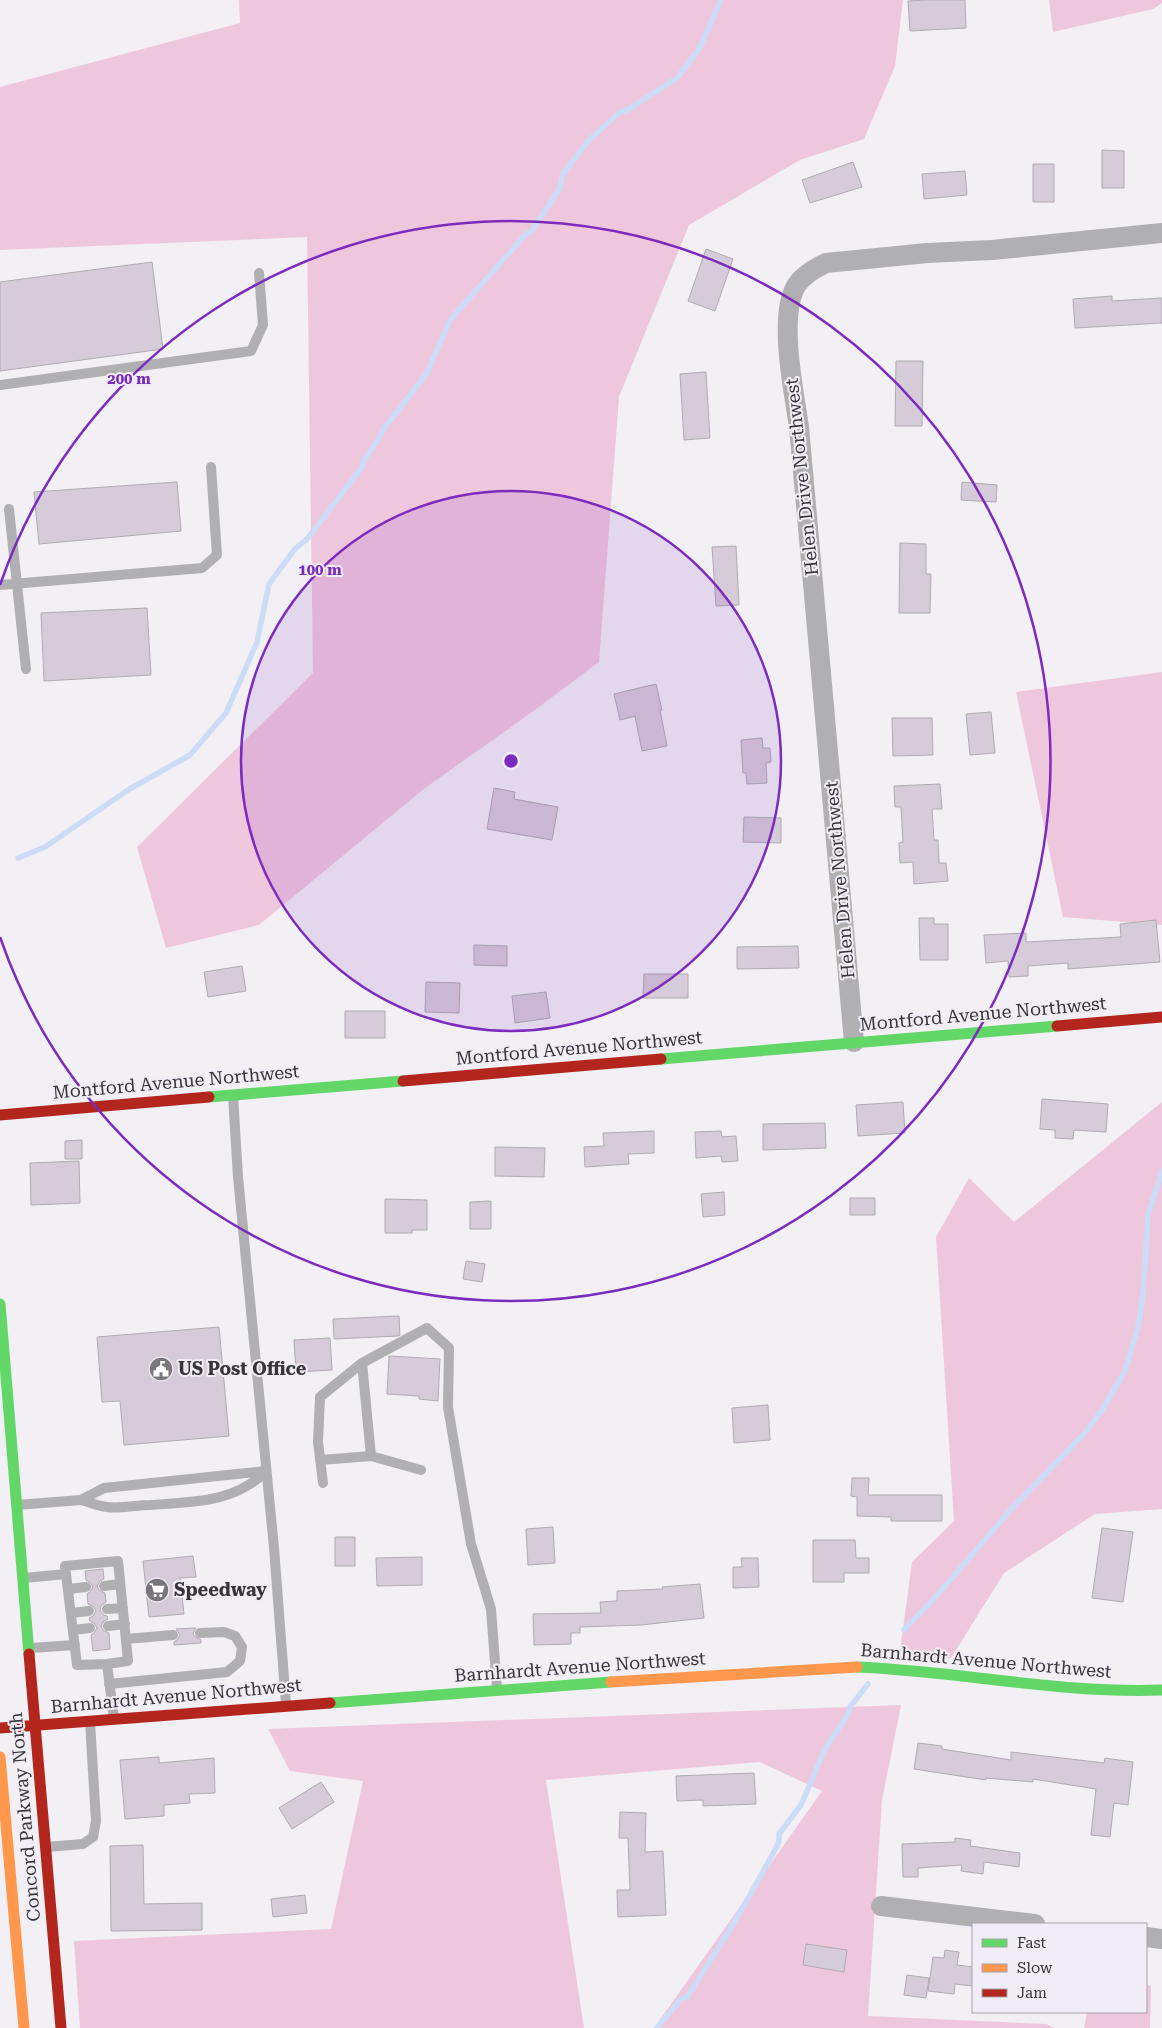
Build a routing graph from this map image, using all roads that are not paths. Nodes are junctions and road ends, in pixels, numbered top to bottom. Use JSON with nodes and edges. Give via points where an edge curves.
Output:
{"nodes":[{"id":1,"x":1162,"y":233,"type":"edge"},
{"id":2,"x":259,"y":273,"type":"dead end"},
{"id":3,"x":0,"y":385,"type":"edge"},
{"id":4,"x":211,"y":467,"type":"dead end"},
{"id":5,"x":10,"y":509,"type":"dead end"},
{"id":6,"x":17,"y":583,"type":"junction"},
{"id":7,"x":0,"y":585,"type":"edge"},
{"id":8,"x":26,"y":669,"type":"dead end"},
{"id":9,"x":1162,"y":1017,"type":"edge"},
{"id":10,"x":854,"y":1042,"type":"junction"},
{"id":11,"x":233,"y":1095,"type":"junction"},
{"id":12,"x":0,"y":1115,"type":"edge"},
{"id":13,"x":0,"y":1304,"type":"edge"},
{"id":14,"x":362,"y":1363,"type":"junction"},
{"id":15,"x":371,"y":1456,"type":"junction"},
{"id":16,"x":320,"y":1460,"type":"junction"},
{"id":17,"x":421,"y":1470,"type":"dead end"},
{"id":18,"x":266,"y":1471,"type":"junction"},
{"id":19,"x":323,"y":1483,"type":"dead end"},
{"id":20,"x":81,"y":1500,"type":"junction"},
{"id":21,"x":16,"y":1505,"type":"junction"},
{"id":22,"x":66,"y":1574,"type":"junction"},
{"id":23,"x":22,"y":1578,"type":"junction"},
{"id":24,"x":120,"y":1584,"type":"junction"},
{"id":25,"x":104,"y":1586,"type":"dead end"},
{"id":26,"x":86,"y":1587,"type":"dead end"},
{"id":27,"x":68,"y":1589,"type":"junction"},
{"id":28,"x":123,"y":1608,"type":"junction"},
{"id":29,"x":107,"y":1609,"type":"dead end"},
{"id":30,"x":89,"y":1611,"type":"dead end"},
{"id":31,"x":71,"y":1613,"type":"junction"},
{"id":32,"x":125,"y":1624,"type":"junction"},
{"id":33,"x":108,"y":1626,"type":"dead end"},
{"id":34,"x":90,"y":1628,"type":"dead end"},
{"id":35,"x":73,"y":1630,"type":"junction"},
{"id":36,"x":200,"y":1633,"type":"dead end"},
{"id":37,"x":174,"y":1635,"type":"dead end"},
{"id":38,"x":126,"y":1639,"type":"junction"},
{"id":39,"x":74,"y":1644,"type":"junction"},
{"id":40,"x":28,"y":1648,"type":"junction"},
{"id":41,"x":106,"y":1664,"type":"junction"},
{"id":42,"x":109,"y":1684,"type":"junction"},
{"id":43,"x":497,"y":1690,"type":"junction"},
{"id":44,"x":1162,"y":1690,"type":"edge"},
{"id":45,"x":286,"y":1705,"type":"junction"},
{"id":46,"x":114,"y":1719,"type":"junction"},
{"id":47,"x":90,"y":1721,"type":"junction"},
{"id":48,"x":35,"y":1725,"type":"junction"},
{"id":49,"x":0,"y":1728,"type":"edge"},
{"id":50,"x":0,"y":1757,"type":"edge"},
{"id":51,"x":4,"y":1842,"type":"edge"},
{"id":52,"x":45,"y":1847,"type":"junction"},
{"id":53,"x":881,"y":1906,"type":"dead end"},
{"id":54,"x":1026,"y":1923,"type":"edge"},
{"id":55,"x":1147,"y":1937,"type":"edge"},
{"id":56,"x":1162,"y":1939,"type":"edge"},
{"id":57,"x":24,"y":2028,"type":"edge"},
{"id":58,"x":61,"y":2028,"type":"edge"}],
"edges":[{"from":1,"to":10,"type":"street","name":"Helen Drive Northwest","via":[[826,264],[813,269],[795,287],[789,307],[789,351],[800,437]]},
{"from":2,"to":3,"type":"lane","via":[[263,325],[251,351]]},
{"from":4,"to":6,"type":"lane","via":[[217,555],[202,568]]},
{"from":5,"to":6,"type":"lane"},
{"from":6,"to":7,"type":"lane"},
{"from":6,"to":8,"type":"lane"},
{"from":9,"to":10,"type":"main road","name":"Montford Avenue Northwest"},
{"from":10,"to":11,"type":"main road","name":"Montford Avenue Northwest"},
{"from":11,"to":12,"type":"main road","name":"Montford Avenue Northwest"},
{"from":11,"to":18,"type":"lane","via":[[238,1186]]},
{"from":13,"to":21,"type":"main road","name":"Concord Parkway North"},
{"from":14,"to":15,"type":"lane"},
{"from":14,"to":16,"type":"lane","via":[[320,1397]]},
{"from":14,"to":43,"type":"lane","via":[[427,1328],[449,1348],[448,1407],[471,1544],[491,1609]]},
{"from":15,"to":16,"type":"lane"},
{"from":15,"to":17,"type":"lane"},
{"from":16,"to":19,"type":"lane"},
{"from":18,"to":20,"type":"lane","via":[[104,1488]]},
{"from":18,"to":20,"type":"lane","via":[[242,1490],[207,1501],[108,1507]]},
{"from":18,"to":45,"type":"lane"},
{"from":20,"to":21,"type":"lane"},
{"from":21,"to":23,"type":"main road","name":"Concord Parkway North"},
{"from":22,"to":23,"type":"lane"},
{"from":22,"to":24,"type":"lane","via":[[65,1566],[118,1561]]},
{"from":22,"to":27,"type":"lane"},
{"from":23,"to":40,"type":"main road","name":"Concord Parkway North"},
{"from":24,"to":25,"type":"lane"},
{"from":24,"to":28,"type":"lane"},
{"from":26,"to":27,"type":"lane"},
{"from":27,"to":31,"type":"lane"},
{"from":28,"to":29,"type":"lane"},
{"from":28,"to":32,"type":"lane"},
{"from":30,"to":31,"type":"lane"},
{"from":31,"to":35,"type":"lane"},
{"from":32,"to":33,"type":"lane"},
{"from":32,"to":38,"type":"lane"},
{"from":34,"to":35,"type":"lane"},
{"from":35,"to":39,"type":"lane"},
{"from":36,"to":42,"type":"lane","via":[[224,1632],[235,1636],[242,1647],[240,1660],[227,1672]]},
{"from":37,"to":38,"type":"lane"},
{"from":38,"to":41,"type":"lane","via":[[128,1662]]},
{"from":39,"to":40,"type":"lane"},
{"from":39,"to":41,"type":"lane","via":[[77,1665]]},
{"from":40,"to":48,"type":"main road","name":"Concord Parkway North"},
{"from":41,"to":42,"type":"lane"},
{"from":42,"to":46,"type":"lane"},
{"from":43,"to":44,"type":"main road","name":"Barnhardt Avenue Northwest","via":[[858,1667],[912,1670],[1043,1686]]},
{"from":43,"to":45,"type":"main road","name":"Barnhardt Avenue Northwest"},
{"from":45,"to":46,"type":"main road","name":"Barnhardt Avenue Northwest"},
{"from":46,"to":47,"type":"main road","name":"Barnhardt Avenue Northwest"},
{"from":47,"to":48,"type":"main road","name":"Barnhardt Avenue Northwest"},
{"from":47,"to":52,"type":"lane","via":[[96,1821],[93,1837],[83,1844]]},
{"from":48,"to":49,"type":"main road","name":"Barnhardt Avenue Northwest"},
{"from":48,"to":52,"type":"main road","name":"Concord Parkway North"},
{"from":50,"to":51,"type":"main road","name":"Concord Parkway North"},
{"from":51,"to":57,"type":"main road","name":"Concord Parkway North"},
{"from":52,"to":58,"type":"main road","name":"Concord Parkway North"},
{"from":53,"to":54,"type":"street"},
{"from":55,"to":56,"type":"street"}]}
